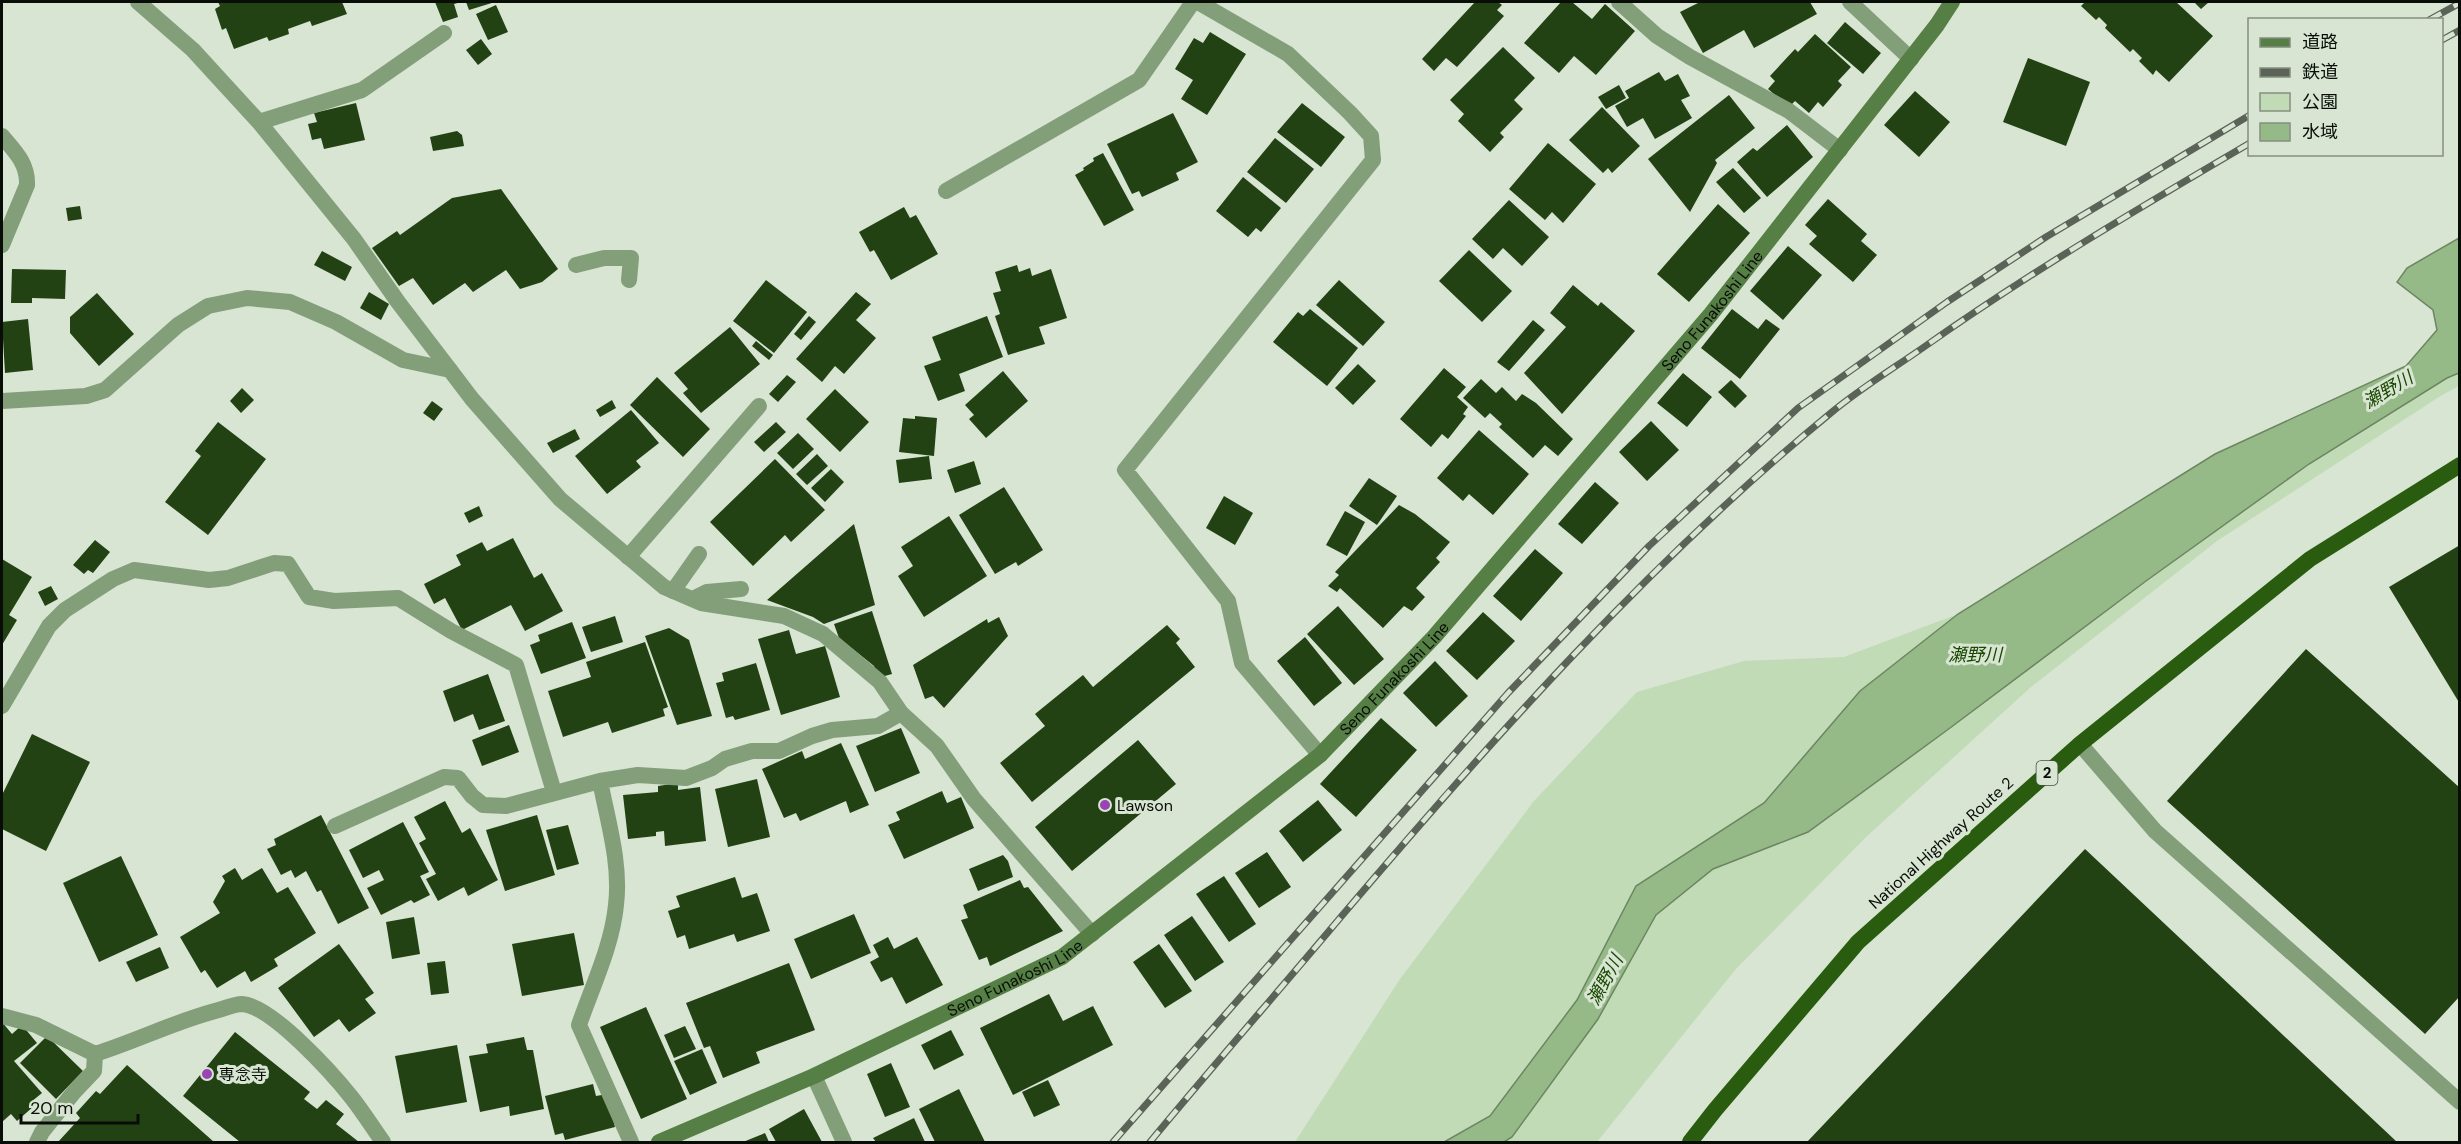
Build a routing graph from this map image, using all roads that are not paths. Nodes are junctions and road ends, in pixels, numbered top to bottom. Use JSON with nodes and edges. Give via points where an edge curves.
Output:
{"nodes":[{"id":1,"x":138,"y":2,"type":"edge"},
{"id":2,"x":1193,"y":2,"type":"edge"},
{"id":3,"x":1198,"y":2,"type":"edge"},
{"id":4,"x":1619,"y":2,"type":"edge"},
{"id":5,"x":1850,"y":2,"type":"edge"},
{"id":6,"x":1952,"y":2,"type":"edge"},
{"id":7,"x":444,"y":33,"type":"dead end"},
{"id":8,"x":1911,"y":59,"type":"junction"},
{"id":9,"x":259,"y":122,"type":"junction"},
{"id":10,"x":2,"y":136,"type":"edge"},
{"id":11,"x":1840,"y":150,"type":"junction"},
{"id":12,"x":946,"y":191,"type":"dead end"},
{"id":13,"x":2,"y":245,"type":"edge"},
{"id":14,"x":576,"y":265,"type":"dead end"},
{"id":15,"x":629,"y":280,"type":"dead end"},
{"id":16,"x":450,"y":370,"type":"junction"},
{"id":17,"x":2,"y":401,"type":"edge"},
{"id":18,"x":759,"y":406,"type":"dead end"},
{"id":19,"x":2460,"y":465,"type":"edge"},
{"id":20,"x":699,"y":554,"type":"dead end"},
{"id":21,"x":628,"y":557,"type":"junction"},
{"id":22,"x":741,"y":589,"type":"dead end"},
{"id":23,"x":673,"y":591,"type":"junction"},
{"id":24,"x":693,"y":599,"type":"junction"},
{"id":25,"x":2,"y":706,"type":"edge"},
{"id":26,"x":901,"y":712,"type":"junction"},
{"id":27,"x":2080,"y":744,"type":"junction"},
{"id":28,"x":1320,"y":755,"type":"junction"},
{"id":29,"x":600,"y":781,"type":"junction"},
{"id":30,"x":554,"y":792,"type":"junction"},
{"id":31,"x":335,"y":826,"type":"dead end"},
{"id":32,"x":1092,"y":934,"type":"junction"},
{"id":33,"x":2,"y":1016,"type":"edge"},
{"id":34,"x":95,"y":1054,"type":"junction"},
{"id":35,"x":814,"y":1076,"type":"junction"},
{"id":36,"x":2460,"y":1102,"type":"edge"},
{"id":37,"x":37,"y":1143,"type":"edge"},
{"id":38,"x":383,"y":1143,"type":"edge"},
{"id":39,"x":631,"y":1143,"type":"edge"},
{"id":40,"x":659,"y":1143,"type":"edge"},
{"id":41,"x":844,"y":1143,"type":"edge"},
{"id":42,"x":1690,"y":1143,"type":"edge"}],
"edges":[{"from":1,"to":9,"type":"street","via":[[193,50]]},
{"from":2,"to":12,"type":"street","via":[[1139,80]]},
{"from":3,"to":28,"type":"street","via":[[1288,54],[1371,136],[1373,160],[1125,471],[1228,601],[1242,663]]},
{"from":4,"to":11,"type":"street","via":[[1657,36],[1789,111]]},
{"from":5,"to":8,"type":"street"},
{"from":6,"to":8,"type":"main road","name":"Seno Funakoshi Line"},
{"from":7,"to":9,"type":"street","via":[[362,90]]},
{"from":8,"to":11,"type":"main road","name":"Seno Funakoshi Line"},
{"from":9,"to":16,"type":"street","via":[[354,239]]},
{"from":10,"to":13,"type":"street","via":[[21,159],[28,175]]},
{"from":11,"to":28,"type":"main road","name":"Seno Funakoshi Line","via":[[1711,314],[1434,638]]},
{"from":14,"to":15,"type":"street","via":[[604,258],[631,258]]},
{"from":16,"to":17,"type":"street","via":[[403,360],[336,322],[290,302],[247,298],[208,306],[178,325],[105,390],[86,396]]},
{"from":16,"to":21,"type":"street","via":[[560,499]]},
{"from":18,"to":21,"type":"street"},
{"from":19,"to":27,"type":"highway","name":"National Highway Route 2","number":"2","via":[[2310,559]]},
{"from":20,"to":23,"type":"street"},
{"from":21,"to":23,"type":"street"},
{"from":22,"to":24,"type":"street","via":[[706,592]]},
{"from":23,"to":24,"type":"street"},
{"from":24,"to":26,"type":"street","via":[[784,616],[823,634],[880,682]]},
{"from":25,"to":30,"type":"street","via":[[49,626],[65,610],[113,579],[134,570],[209,580],[274,563],[288,564],[309,597],[334,601],[398,598],[516,665]]},
{"from":26,"to":29,"type":"street","via":[[878,726],[832,730],[779,751],[752,751],[725,759],[686,778],[638,775]]},
{"from":26,"to":32,"type":"street","via":[[937,746],[974,799]]},
{"from":27,"to":36,"type":"street","via":[[2155,831]]},
{"from":27,"to":42,"type":"highway","name":"National Highway Route 2","number":"2","via":[[1858,942]]},
{"from":28,"to":32,"type":"main road","name":"Seno Funakoshi Line"},
{"from":29,"to":30,"type":"street"},
{"from":29,"to":39,"type":"street","via":[[615,858],[616,907],[606,949],[579,1025]]},
{"from":30,"to":31,"type":"street","via":[[506,806],[483,805],[458,778],[444,777]]},
{"from":32,"to":35,"type":"main road","name":"Seno Funakoshi Line","via":[[1062,957]]},
{"from":33,"to":34,"type":"street","via":[[36,1024]]},
{"from":34,"to":37,"type":"street","via":[[94,1071]]},
{"from":34,"to":38,"type":"street","via":[[182,1020],[242,1004],[261,1011],[315,1057],[352,1098]]},
{"from":35,"to":40,"type":"main road","name":"Seno Funakoshi Line"},
{"from":35,"to":41,"type":"street"}]}
